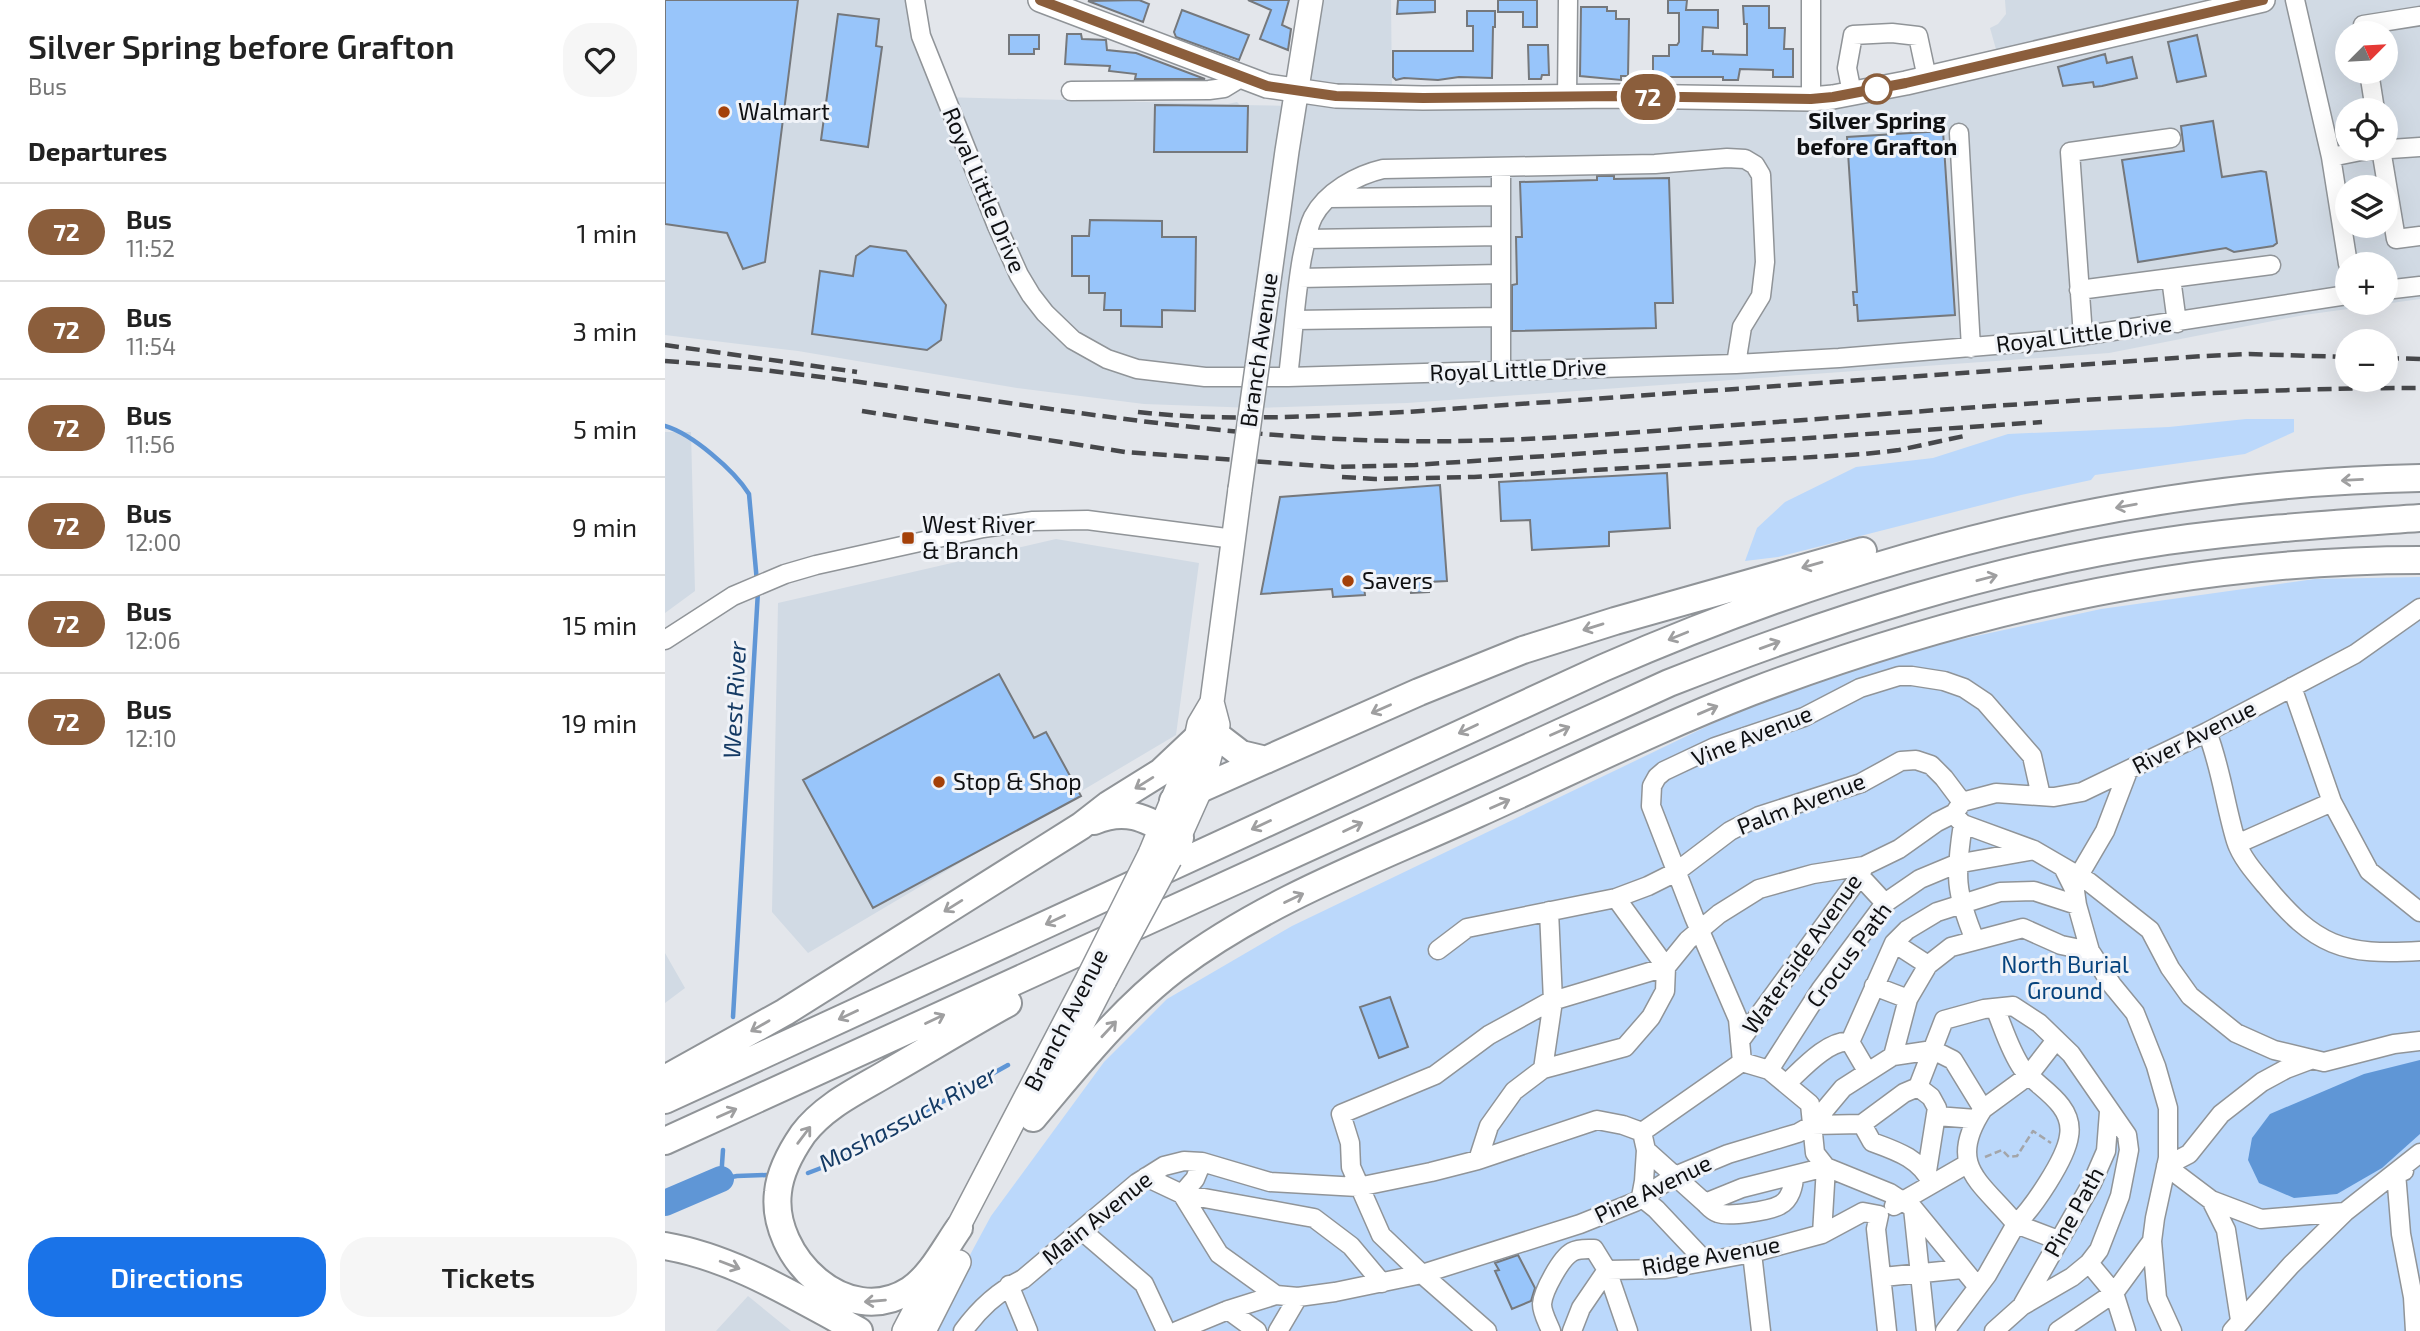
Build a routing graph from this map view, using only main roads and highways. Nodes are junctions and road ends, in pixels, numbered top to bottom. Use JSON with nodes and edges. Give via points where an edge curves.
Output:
{"nodes":[{"id":1,"x":1039,"y":0,"type":"edge"},
{"id":2,"x":1311,"y":0,"type":"edge"},
{"id":3,"x":2263,"y":0,"type":"edge"},
{"id":4,"x":1298,"y":92,"type":"junction"},
{"id":5,"x":2420,"y":478,"type":"edge"},
{"id":6,"x":2420,"y":518,"type":"edge"},
{"id":7,"x":1927,"y":550,"type":"junction"},
{"id":8,"x":2420,"y":560,"type":"edge"},
{"id":9,"x":1206,"y":737,"type":"junction"},
{"id":10,"x":1266,"y":761,"type":"junction"},
{"id":11,"x":1201,"y":789,"type":"junction"},
{"id":12,"x":1173,"y":801,"type":"junction"},
{"id":13,"x":1081,"y":826,"type":"junction"},
{"id":14,"x":1165,"y":845,"type":"junction"},
{"id":15,"x":1157,"y":917,"type":"junction"},
{"id":16,"x":1097,"y":978,"type":"junction"},
{"id":17,"x":665,"y":1080,"type":"edge"},
{"id":18,"x":665,"y":1100,"type":"edge"},
{"id":19,"x":1033,"y":1118,"type":"junction"},
{"id":20,"x":665,"y":1141,"type":"edge"},
{"id":21,"x":959,"y":1228,"type":"junction"},
{"id":22,"x":665,"y":1245,"type":"edge"},
{"id":23,"x":859,"y":1331,"type":"edge"},
{"id":24,"x":904,"y":1331,"type":"edge"},
{"id":25,"x":923,"y":1331,"type":"edge"}],
"edges":[{"from":1,"to":4,"type":"main road","via":[[1267,86]]},
{"from":2,"to":4,"type":"main road","name":"Branch Avenue"},
{"from":3,"to":4,"type":"main road","via":[[1927,78],[1811,99],[1423,98]]},
{"from":4,"to":9,"type":"main road","name":"Branch Avenue","bridge":true,"via":[[1212,702],[1199,724]]},
{"from":5,"to":7,"type":"highway","one_way":true,"via":[[2298,484],[2174,498],[2051,520]]},
{"from":15,"to":6,"type":"highway","one_way":true,"via":[[1669,683],[1835,621],[1999,575],[2165,541]]},
{"from":7,"to":10,"type":"highway","one_way":true,"via":[[1861,551],[1569,635],[1426,689]]},
{"from":7,"to":18,"type":"highway","one_way":true,"via":[[1757,605],[1629,656]]},
{"from":19,"to":8,"type":"highway","one_way":true,"via":[[1126,1011],[1223,937],[1300,895],[1707,710],[1894,643],[2049,602],[2274,567]]},
{"from":9,"to":10,"type":"highway"},
{"from":9,"to":11,"type":"main road","name":"Branch Avenue"},
{"from":9,"to":12,"type":"main road","name":"Branch Avenue"},
{"from":9,"to":13,"type":"highway","one_way":true},
{"from":10,"to":11,"type":"highway"},
{"from":11,"to":12,"type":"highway"},
{"from":11,"to":14,"type":"main road","name":"Branch Avenue"},
{"from":12,"to":14,"type":"main road","name":"Branch Avenue"},
{"from":13,"to":14,"type":"highway","via":[[1105,816],[1141,817]]},
{"from":13,"to":17,"type":"highway","one_way":true,"via":[[795,1005]]},
{"from":14,"to":16,"type":"main road","name":"Branch Avenue","bridge":true},
{"from":20,"to":15,"type":"highway","one_way":true},
{"from":21,"to":15,"type":"highway","one_way":true,"via":[[927,1274],[908,1291],[879,1302],[852,1300],[819,1284],[791,1248],[778,1204],[781,1176],[802,1136],[835,1104]]},
{"from":16,"to":19,"type":"main road","name":"Branch Avenue"},
{"from":16,"to":21,"type":"main road","name":"Branch Avenue"},
{"from":19,"to":25,"type":"main road","name":"Branch Avenue"},
{"from":21,"to":24,"type":"main road","name":"Branch Avenue"},
{"from":22,"to":23,"type":"highway","one_way":true,"via":[[734,1266]]}]}
